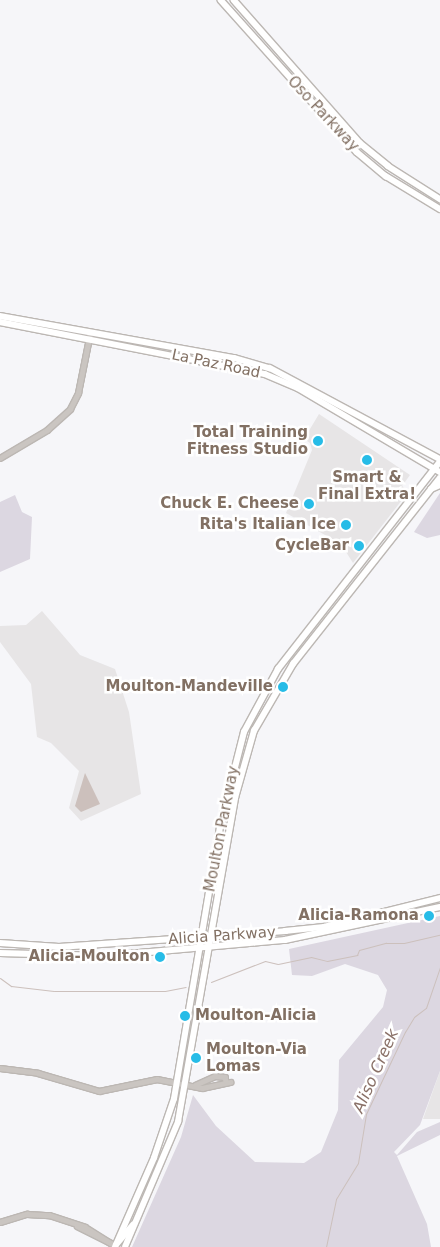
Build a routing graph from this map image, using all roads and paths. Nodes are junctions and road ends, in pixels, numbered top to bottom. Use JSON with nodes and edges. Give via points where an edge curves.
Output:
{"nodes":[{"id":1,"x":221,"y":0,"type":"edge"},
{"id":2,"x":234,"y":0,"type":"edge"},
{"id":3,"x":440,"y":199,"type":"edge"},
{"id":4,"x":440,"y":210,"type":"edge"},
{"id":5,"x":0,"y":316,"type":"edge"},
{"id":6,"x":0,"y":322,"type":"edge"},
{"id":7,"x":90,"y":336,"type":"junction"},
{"id":8,"x":0,"y":458,"type":"edge"},
{"id":9,"x":440,"y":460,"type":"edge"},
{"id":10,"x":437,"y":470,"type":"edge"},
{"id":11,"x":440,"y":478,"type":"edge"},
{"id":12,"x":440,"y":485,"type":"edge"},
{"id":13,"x":431,"y":489,"type":"junction"},
{"id":14,"x":440,"y":898,"type":"edge"},
{"id":15,"x":440,"y":907,"type":"edge"},
{"id":16,"x":402,"y":908,"type":"junction"},
{"id":17,"x":404,"y":915,"type":"junction"},
{"id":18,"x":202,"y":925,"type":"junction"},
{"id":19,"x":212,"y":935,"type":"junction"},
{"id":20,"x":200,"y":937,"type":"junction"},
{"id":21,"x":184,"y":938,"type":"junction"},
{"id":22,"x":0,"y":943,"type":"edge"},
{"id":23,"x":210,"y":947,"type":"junction"},
{"id":24,"x":199,"y":949,"type":"junction"},
{"id":25,"x":0,"y":953,"type":"edge"},
{"id":26,"x":0,"y":1068,"type":"edge"},
{"id":27,"x":177,"y":1081,"type":"junction"},
{"id":28,"x":228,"y":1082,"type":"dead end"},
{"id":29,"x":186,"y":1083,"type":"junction"},
{"id":30,"x":0,"y":1222,"type":"edge"},
{"id":31,"x":136,"y":1223,"type":"junction"},
{"id":32,"x":116,"y":1246,"type":"edge"},
{"id":33,"x":125,"y":1247,"type":"edge"}],
"edges":[{"from":1,"to":4,"type":"main road","name":"Oso Parkway","via":[[357,152],[386,176]]},
{"from":2,"to":3,"type":"main road","name":"Oso Parkway","via":[[360,143],[388,166]]},
{"from":5,"to":7,"type":"main road","name":"La Paz Road"},
{"from":6,"to":7,"type":"main road","name":"La Paz Road"},
{"from":7,"to":8,"type":"street","via":[[78,393],[70,409],[47,430]]},
{"from":7,"to":9,"type":"main road","name":"La Paz Road","via":[[234,358],[270,368],[312,387]]},
{"from":7,"to":10,"type":"main road","name":"La Paz Road","via":[[265,374],[304,392]]},
{"from":9,"to":10,"type":"main road","name":"Moulton Parkway"},
{"from":10,"to":18,"type":"main road","name":"Moulton Parkway","via":[[290,653],[258,703],[232,770]]},
{"from":11,"to":13,"type":"main road","name":"Moulton Parkway"},
{"from":12,"to":13,"type":"main road"},
{"from":13,"to":19,"type":"main road","name":"Moulton Parkway","via":[[293,664],[262,714],[236,791]]},
{"from":14,"to":16,"type":"main road","name":"Alicia Parkway"},
{"from":15,"to":17,"type":"main road","name":"Alicia Parkway"},
{"from":16,"to":17,"type":"main road"},
{"from":16,"to":19,"type":"main road","name":"Alicia Parkway","via":[[324,927]]},
{"from":17,"to":23,"type":"main road","name":"Alicia Parkway","via":[[318,936]]},
{"from":18,"to":20,"type":"main road","name":"Moulton Parkway"},
{"from":18,"to":21,"type":"main road"},
{"from":19,"to":20,"type":"main road","name":"Alicia Parkway"},
{"from":19,"to":23,"type":"main road","name":"Moulton Parkway"},
{"from":20,"to":21,"type":"main road","name":"Alicia Parkway"},
{"from":20,"to":24,"type":"main road","name":"Moulton Parkway"},
{"from":21,"to":22,"type":"main road","name":"Alicia Parkway","via":[[59,947]]},
{"from":23,"to":24,"type":"main road","name":"Alicia Parkway"},
{"from":23,"to":29,"type":"main road","name":"Moulton Parkway"},
{"from":24,"to":25,"type":"main road","name":"Alicia Parkway","via":[[61,957]]},
{"from":24,"to":27,"type":"main road","name":"Moulton Parkway"},
{"from":26,"to":27,"type":"street","via":[[38,1073],[99,1091],[117,1090],[142,1080]]},
{"from":27,"to":29,"type":"street"},
{"from":27,"to":32,"type":"main road","name":"Moulton Parkway","via":[[154,1158]]},
{"from":28,"to":29,"type":"street","via":[[202,1088]]},
{"from":29,"to":31,"type":"main road","name":"Moulton Parkway","via":[[173,1137]]},
{"from":30,"to":32,"type":"street","via":[[38,1213],[110,1239]]},
{"from":31,"to":32,"type":"main road"},
{"from":31,"to":33,"type":"main road","name":"Moulton Parkway"}]}
